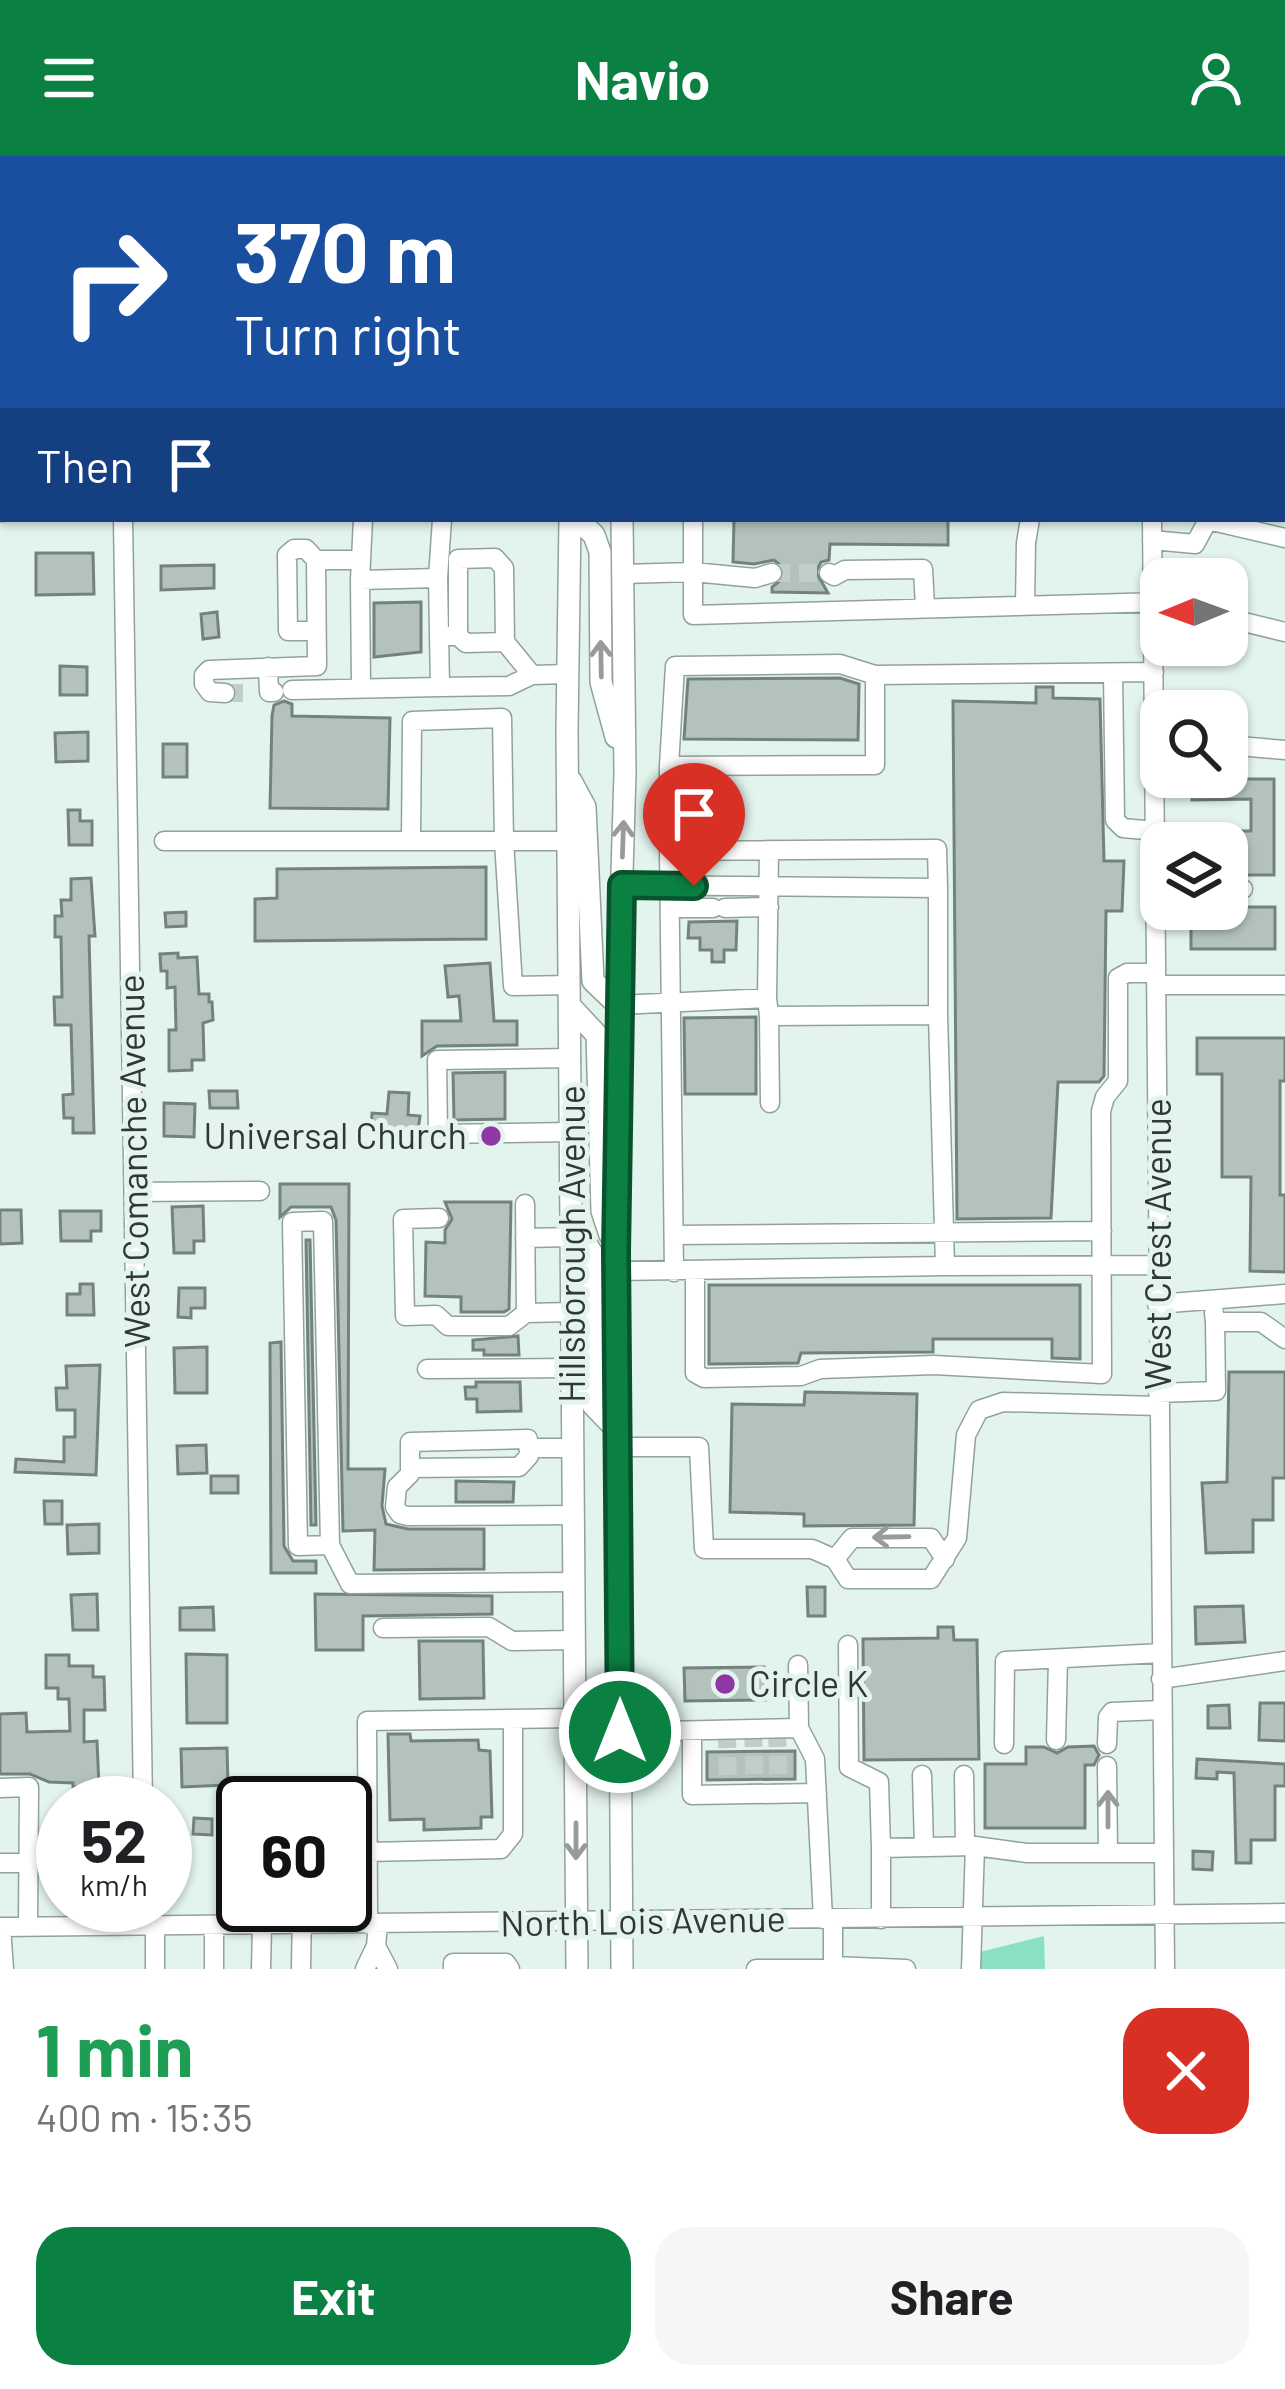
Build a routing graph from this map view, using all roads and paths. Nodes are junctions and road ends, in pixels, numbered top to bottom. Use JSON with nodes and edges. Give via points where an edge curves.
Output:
{"nodes":[{"id":1,"x":123,"y":522,"type":"edge"},
{"id":2,"x":363,"y":522,"type":"edge"},
{"id":3,"x":442,"y":522,"type":"edge"},
{"id":4,"x":573,"y":522,"type":"edge"},
{"id":5,"x":577,"y":522,"type":"edge"},
{"id":6,"x":622,"y":522,"type":"edge"},
{"id":7,"x":693,"y":522,"type":"edge"},
{"id":8,"x":1030,"y":522,"type":"edge"},
{"id":9,"x":1152,"y":522,"type":"edge"},
{"id":10,"x":1207,"y":522,"type":"edge"},
{"id":11,"x":1217,"y":522,"type":"edge"},
{"id":12,"x":1285,"y":538,"type":"edge"},
{"id":13,"x":1152,"y":540,"type":"junction"},
{"id":14,"x":1153,"y":558,"type":"edge"},
{"id":15,"x":316,"y":560,"type":"junction"},
{"id":16,"x":360,"y":570,"type":"junction"},
{"id":17,"x":693,"y":572,"type":"junction"},
{"id":18,"x":623,"y":574,"type":"junction"},
{"id":19,"x":834,"y":576,"type":"tunnel mouth"},
{"id":20,"x":766,"y":579,"type":"tunnel mouth"},
{"id":21,"x":445,"y":589,"type":"junction"},
{"id":22,"x":1140,"y":601,"type":"edge"},
{"id":23,"x":1025,"y":604,"type":"junction"},
{"id":24,"x":925,"y":608,"type":"junction"},
{"id":25,"x":316,"y":623,"type":"junction"},
{"id":26,"x":1248,"y":623,"type":"edge"},
{"id":27,"x":1285,"y":632,"type":"edge"},
{"id":28,"x":449,"y":636,"type":"junction"},
{"id":29,"x":505,"y":642,"type":"junction"},
{"id":30,"x":317,"y":666,"type":"junction"},
{"id":31,"x":1154,"y":666,"type":"edge"},
{"id":32,"x":268,"y":668,"type":"junction"},
{"id":33,"x":1113,"y":673,"type":"junction"},
{"id":34,"x":1154,"y":673,"type":"junction"},
{"id":35,"x":568,"y":674,"type":"junction"},
{"id":36,"x":532,"y":675,"type":"junction"},
{"id":37,"x":874,"y":675,"type":"junction"},
{"id":38,"x":362,"y":687,"type":"junction"},
{"id":39,"x":440,"y":687,"type":"junction"},
{"id":40,"x":317,"y":688,"type":"junction"},
{"id":41,"x":1154,"y":690,"type":"edge"},
{"id":42,"x":225,"y":693,"type":"dead end"},
{"id":43,"x":1248,"y":747,"type":"edge"},
{"id":44,"x":1285,"y":750,"type":"edge"},
{"id":45,"x":669,"y":766,"type":"junction"},
{"id":46,"x":626,"y":773,"type":"junction"},
{"id":47,"x":568,"y":776,"type":"junction"},
{"id":48,"x":1140,"y":830,"type":"edge"},
{"id":49,"x":164,"y":841,"type":"dead end"},
{"id":50,"x":411,"y":841,"type":"junction"},
{"id":51,"x":504,"y":841,"type":"junction"},
{"id":52,"x":568,"y":841,"type":"junction"},
{"id":53,"x":769,"y":850,"type":"junction"},
{"id":54,"x":669,"y":851,"type":"junction"},
{"id":55,"x":622,"y":885,"type":"junction"},
{"id":56,"x":670,"y":886,"type":"junction"},
{"id":57,"x":769,"y":886,"type":"junction"},
{"id":58,"x":938,"y":888,"type":"junction"},
{"id":59,"x":671,"y":908,"type":"junction"},
{"id":60,"x":769,"y":908,"type":"junction"},
{"id":61,"x":1157,"y":930,"type":"edge"},
{"id":62,"x":1156,"y":979,"type":"junction"},
{"id":63,"x":1285,"y":985,"type":"edge"},
{"id":64,"x":570,"y":996,"type":"junction"},
{"id":65,"x":672,"y":1001,"type":"junction"},
{"id":66,"x":617,"y":1005,"type":"junction"},
{"id":67,"x":768,"y":1007,"type":"junction"},
{"id":68,"x":938,"y":1015,"type":"junction"},
{"id":69,"x":571,"y":1058,"type":"junction"},
{"id":70,"x":770,"y":1103,"type":"dead end"},
{"id":71,"x":571,"y":1132,"type":"junction"},
{"id":72,"x":260,"y":1191,"type":"dead end"},
{"id":73,"x":134,"y":1192,"type":"junction"},
{"id":74,"x":525,"y":1204,"type":"dead end"},
{"id":75,"x":439,"y":1218,"type":"dead end"},
{"id":76,"x":572,"y":1228,"type":"junction"},
{"id":77,"x":1102,"y":1232,"type":"junction"},
{"id":78,"x":674,"y":1235,"type":"junction"},
{"id":79,"x":944,"y":1235,"type":"junction"},
{"id":80,"x":525,"y":1238,"type":"junction"},
{"id":81,"x":616,"y":1262,"type":"junction"},
{"id":82,"x":1157,"y":1265,"type":"junction"},
{"id":83,"x":945,"y":1266,"type":"junction"},
{"id":84,"x":1101,"y":1266,"type":"junction"},
{"id":85,"x":674,"y":1272,"type":"junction"},
{"id":86,"x":695,"y":1272,"type":"junction"},
{"id":87,"x":1285,"y":1294,"type":"edge"},
{"id":88,"x":1214,"y":1299,"type":"junction"},
{"id":89,"x":1157,"y":1304,"type":"junction"},
{"id":90,"x":572,"y":1312,"type":"junction"},
{"id":91,"x":526,"y":1313,"type":"junction"},
{"id":92,"x":1215,"y":1322,"type":"junction"},
{"id":93,"x":1285,"y":1339,"type":"edge"},
{"id":94,"x":573,"y":1367,"type":"junction"},
{"id":95,"x":427,"y":1369,"type":"dead end"},
{"id":96,"x":1158,"y":1399,"type":"junction"},
{"id":97,"x":618,"y":1439,"type":"junction"},
{"id":98,"x":573,"y":1448,"type":"junction"},
{"id":99,"x":574,"y":1515,"type":"junction"},
{"id":100,"x":330,"y":1545,"type":"junction"},
{"id":101,"x":835,"y":1559,"type":"junction"},
{"id":102,"x":946,"y":1559,"type":"junction"},
{"id":103,"x":574,"y":1582,"type":"junction"},
{"id":104,"x":383,"y":1628,"type":"dead end"},
{"id":105,"x":574,"y":1640,"type":"junction"},
{"id":106,"x":848,"y":1645,"type":"dead end"},
{"id":107,"x":1162,"y":1653,"type":"junction"},
{"id":108,"x":1058,"y":1660,"type":"junction"},
{"id":109,"x":1285,"y":1661,"type":"edge"},
{"id":110,"x":798,"y":1666,"type":"dead end"},
{"id":111,"x":1161,"y":1679,"type":"junction"},
{"id":112,"x":1162,"y":1710,"type":"junction"},
{"id":113,"x":575,"y":1718,"type":"junction"},
{"id":114,"x":514,"y":1719,"type":"junction"},
{"id":115,"x":799,"y":1728,"type":"junction"},
{"id":116,"x":692,"y":1731,"type":"junction"},
{"id":117,"x":620,"y":1732,"type":"junction"},
{"id":118,"x":1056,"y":1741,"type":"dead end"},
{"id":119,"x":1004,"y":1744,"type":"dead end"},
{"id":120,"x":1108,"y":1744,"type":"dead end"},
{"id":121,"x":815,"y":1759,"type":"junction"},
{"id":122,"x":1107,"y":1766,"type":"dead end"},
{"id":123,"x":849,"y":1767,"type":"junction"},
{"id":124,"x":922,"y":1775,"type":"dead end"},
{"id":125,"x":964,"y":1775,"type":"dead end"},
{"id":126,"x":143,"y":1776,"type":"edge"},
{"id":127,"x":367,"y":1776,"type":"edge"},
{"id":128,"x":0,"y":1788,"type":"edge"},
{"id":129,"x":817,"y":1793,"type":"junction"},
{"id":130,"x":970,"y":1846,"type":"junction"},
{"id":131,"x":924,"y":1847,"type":"junction"},
{"id":132,"x":881,"y":1848,"type":"junction"},
{"id":133,"x":372,"y":1852,"type":"edge"},
{"id":134,"x":1164,"y":1852,"type":"junction"},
{"id":135,"x":1108,"y":1853,"type":"junction"},
{"id":136,"x":26,"y":1863,"type":"junction"},
{"id":137,"x":0,"y":1864,"type":"edge"},
{"id":138,"x":372,"y":1910,"type":"edge"},
{"id":139,"x":1285,"y":1913,"type":"edge"},
{"id":140,"x":1166,"y":1915,"type":"junction"},
{"id":141,"x":970,"y":1917,"type":"junction"},
{"id":142,"x":880,"y":1918,"type":"junction"},
{"id":143,"x":828,"y":1919,"type":"junction"},
{"id":144,"x":576,"y":1922,"type":"junction"},
{"id":145,"x":621,"y":1922,"type":"junction"},
{"id":146,"x":459,"y":1923,"type":"junction"},
{"id":147,"x":373,"y":1924,"type":"junction"},
{"id":148,"x":192,"y":1925,"type":"edge"},
{"id":149,"x":214,"y":1925,"type":"joint"},
{"id":150,"x":28,"y":1926,"type":"junction"},
{"id":151,"x":36,"y":1926,"type":"edge"},
{"id":152,"x":1,"y":1927,"type":"edge"},
{"id":153,"x":151,"y":1932,"type":"edge"},
{"id":154,"x":262,"y":1932,"type":"edge"},
{"id":155,"x":302,"y":1932,"type":"edge"},
{"id":156,"x":376,"y":1946,"type":"junction"},
{"id":157,"x":456,"y":1966,"type":"edge"},
{"id":158,"x":508,"y":1966,"type":"edge"},
{"id":159,"x":799,"y":1968,"type":"edge"},
{"id":160,"x":832,"y":1968,"type":"edge"},
{"id":161,"x":4,"y":1969,"type":"edge"},
{"id":162,"x":155,"y":1969,"type":"edge"},
{"id":163,"x":214,"y":1969,"type":"edge"},
{"id":164,"x":261,"y":1969,"type":"edge"},
{"id":165,"x":302,"y":1969,"type":"edge"},
{"id":166,"x":365,"y":1969,"type":"edge"},
{"id":167,"x":388,"y":1969,"type":"edge"},
{"id":168,"x":577,"y":1969,"type":"edge"},
{"id":169,"x":622,"y":1969,"type":"edge"},
{"id":170,"x":756,"y":1969,"type":"edge"},
{"id":171,"x":907,"y":1969,"type":"edge"},
{"id":172,"x":970,"y":1969,"type":"edge"},
{"id":173,"x":1165,"y":1969,"type":"edge"}],
"edges":[{"from":1,"to":73,"type":"street","name":"West Comanche Avenue"},
{"from":2,"to":16,"type":"street"},
{"from":3,"to":21,"type":"street"},
{"from":4,"to":35,"type":"main road","name":"Hillsborough Avenue"},
{"from":46,"to":5,"type":"main road","one_way":true,"via":[[602,682],[600,552]]},
{"from":6,"to":18,"type":"main road"},
{"from":7,"to":17,"type":"street"},
{"from":8,"to":23,"type":"street"},
{"from":9,"to":13,"type":"street","name":"West Crest Avenue"},
{"from":10,"to":13,"type":"street","via":[[1196,544]]},
{"from":11,"to":12,"type":"street"},
{"from":13,"to":14,"type":"street","name":"West Crest Avenue"},
{"from":15,"to":16,"type":"street"},
{"from":15,"to":25,"type":"street"},
{"from":15,"to":25,"type":"street","via":[[306,549],[289,551],[288,616]]},
{"from":16,"to":21,"type":"street"},
{"from":16,"to":38,"type":"street"},
{"from":17,"to":18,"type":"street"},
{"from":17,"to":20,"type":"street"},
{"from":17,"to":24,"type":"street","via":[[693,615]]},
{"from":18,"to":46,"type":"main road"},
{"from":19,"to":24,"type":"street","via":[[923,569]]},
{"from":21,"to":28,"type":"street"},
{"from":21,"to":29,"type":"street","via":[[458,559],[500,562]]},
{"from":22,"to":23,"type":"street"},
{"from":23,"to":24,"type":"street"},
{"from":25,"to":30,"type":"street"},
{"from":26,"to":27,"type":"street"},
{"from":28,"to":29,"type":"street"},
{"from":28,"to":39,"type":"street"},
{"from":29,"to":36,"type":"street"},
{"from":30,"to":32,"type":"street"},
{"from":30,"to":40,"type":"street"},
{"from":31,"to":34,"type":"street","name":"West Crest Avenue"},
{"from":32,"to":40,"type":"street","via":[[271,692]]},
{"from":32,"to":42,"type":"street","via":[[209,670],[204,684]]},
{"from":33,"to":34,"type":"street"},
{"from":33,"to":37,"type":"street"},
{"from":33,"to":48,"type":"street","via":[[1115,820]]},
{"from":34,"to":41,"type":"street","name":"West Crest Avenue"},
{"from":35,"to":36,"type":"street"},
{"from":35,"to":47,"type":"main road","name":"Hillsborough Avenue"},
{"from":36,"to":39,"type":"street","via":[[509,686]]},
{"from":37,"to":45,"type":"street","via":[[875,765]]},
{"from":37,"to":45,"type":"street","via":[[840,664],[676,666]]},
{"from":38,"to":39,"type":"street"},
{"from":38,"to":40,"type":"street"},
{"from":43,"to":44,"type":"street"},
{"from":45,"to":54,"type":"street"},
{"from":55,"to":46,"type":"main road","one_way":true},
{"from":47,"to":52,"type":"main road","name":"Hillsborough Avenue"},
{"from":47,"to":66,"type":"main road","via":[[585,807],[593,980]]},
{"from":49,"to":50,"type":"street"},
{"from":50,"to":51,"type":"street"},
{"from":50,"to":51,"type":"street","via":[[412,721],[502,718]]},
{"from":51,"to":52,"type":"street"},
{"from":51,"to":64,"type":"street","via":[[513,986]]},
{"from":52,"to":64,"type":"main road","name":"Hillsborough Avenue"},
{"from":53,"to":54,"type":"street"},
{"from":53,"to":57,"type":"street"},
{"from":53,"to":58,"type":"street","via":[[937,849]]},
{"from":54,"to":56,"type":"street"},
{"from":55,"to":56,"type":"street"},
{"from":55,"to":66,"type":"main road"},
{"from":56,"to":57,"type":"street"},
{"from":56,"to":59,"type":"street"},
{"from":57,"to":58,"type":"street"},
{"from":57,"to":60,"type":"street"},
{"from":58,"to":68,"type":"street"},
{"from":59,"to":60,"type":"street"},
{"from":59,"to":65,"type":"street"},
{"from":60,"to":67,"type":"street"},
{"from":61,"to":62,"type":"street","name":"West Crest Avenue"},
{"from":62,"to":63,"type":"street"},
{"from":62,"to":77,"type":"street","via":[[1118,978],[1118,1081],[1101,1111]]},
{"from":62,"to":82,"type":"street","name":"West Crest Avenue"},
{"from":64,"to":69,"type":"main road","name":"Hillsborough Avenue"},
{"from":64,"to":81,"type":"main road","via":[[597,1035],[602,1211]]},
{"from":65,"to":66,"type":"street"},
{"from":65,"to":67,"type":"street"},
{"from":65,"to":78,"type":"street"},
{"from":66,"to":81,"type":"main road"},
{"from":67,"to":68,"type":"street"},
{"from":67,"to":70,"type":"street"},
{"from":68,"to":79,"type":"street"},
{"from":69,"to":71,"type":"main road","name":"Hillsborough Avenue"},
{"from":69,"to":71,"type":"street","via":[[437,1060],[438,1134]]},
{"from":71,"to":76,"type":"main road","name":"Hillsborough Avenue"},
{"from":72,"to":73,"type":"street"},
{"from":73,"to":126,"type":"street","name":"West Comanche Avenue"},
{"from":74,"to":80,"type":"street"},
{"from":75,"to":91,"type":"street","via":[[403,1219],[405,1316],[509,1326]]},
{"from":76,"to":80,"type":"street"},
{"from":76,"to":90,"type":"main road","name":"Hillsborough Avenue"},
{"from":76,"to":97,"type":"main road","via":[[593,1256],[593,1405]]},
{"from":77,"to":79,"type":"street"},
{"from":77,"to":84,"type":"street"},
{"from":78,"to":79,"type":"street"},
{"from":78,"to":85,"type":"street"},
{"from":79,"to":83,"type":"street"},
{"from":80,"to":91,"type":"street"},
{"from":81,"to":85,"type":"street"},
{"from":81,"to":97,"type":"main road"},
{"from":82,"to":84,"type":"street"},
{"from":82,"to":89,"type":"street","name":"West Crest Avenue"},
{"from":83,"to":84,"type":"street"},
{"from":83,"to":86,"type":"street"},
{"from":84,"to":86,"type":"street","via":[[1102,1374],[934,1365],[704,1378],[695,1373]]},
{"from":85,"to":86,"type":"street"},
{"from":87,"to":88,"type":"street"},
{"from":88,"to":89,"type":"street"},
{"from":88,"to":92,"type":"street"},
{"from":89,"to":96,"type":"street","name":"West Crest Avenue"},
{"from":90,"to":91,"type":"street"},
{"from":90,"to":94,"type":"main road","name":"Hillsborough Avenue"},
{"from":92,"to":93,"type":"street","via":[[1261,1322]]},
{"from":92,"to":96,"type":"street","via":[[1216,1391]]},
{"from":94,"to":95,"type":"street"},
{"from":94,"to":98,"type":"main road","name":"Hillsborough Avenue"},
{"from":96,"to":102,"type":"street","via":[[1003,1402],[979,1410],[967,1435],[957,1538]]},
{"from":96,"to":107,"type":"street","name":"West Crest Avenue"},
{"from":97,"to":101,"type":"street","via":[[699,1447],[704,1549],[812,1549]]},
{"from":97,"to":117,"type":"main road"},
{"from":98,"to":99,"type":"main road","name":"Hillsborough Avenue"},
{"from":98,"to":99,"type":"street","via":[[529,1448],[529,1439],[410,1442],[410,1474],[393,1496],[400,1514]]},
{"from":99,"to":103,"type":"main road","name":"Hillsborough Avenue"},
{"from":100,"to":100,"type":"street","via":[[323,1221],[292,1222],[298,1546]]},
{"from":100,"to":103,"type":"street","via":[[350,1584]]},
{"from":102,"to":101,"type":"street","one_way":true,"via":[[931,1538],[912,1537],[852,1538]]},
{"from":101,"to":102,"type":"street","via":[[848,1580],[931,1580]]},
{"from":103,"to":105,"type":"main road","name":"Hillsborough Avenue"},
{"from":104,"to":105,"type":"street","via":[[489,1627],[512,1641]]},
{"from":105,"to":113,"type":"main road","name":"Hillsborough Avenue"},
{"from":106,"to":123,"type":"street"},
{"from":107,"to":108,"type":"street"},
{"from":107,"to":111,"type":"street","name":"West Crest Avenue"},
{"from":108,"to":118,"type":"street"},
{"from":108,"to":119,"type":"street","via":[[1004,1661]]},
{"from":109,"to":111,"type":"street"},
{"from":110,"to":115,"type":"street"},
{"from":111,"to":112,"type":"street","name":"West Crest Avenue"},
{"from":112,"to":120,"type":"street","via":[[1112,1712]]},
{"from":112,"to":134,"type":"street","name":"West Crest Avenue"},
{"from":113,"to":114,"type":"street"},
{"from":113,"to":144,"type":"main road","name":"Hillsborough Avenue","one_way":true},
{"from":114,"to":127,"type":"street","via":[[367,1721]]},
{"from":114,"to":133,"type":"street","via":[[509,1844]]},
{"from":115,"to":116,"type":"street"},
{"from":115,"to":121,"type":"street"},
{"from":116,"to":117,"type":"street"},
{"from":116,"to":129,"type":"street","via":[[692,1795]]},
{"from":117,"to":145,"type":"main road"},
{"from":121,"to":123,"type":"street"},
{"from":121,"to":129,"type":"street"},
{"from":135,"to":122,"type":"street","one_way":true},
{"from":123,"to":132,"type":"street","via":[[879,1782]]},
{"from":124,"to":131,"type":"street"},
{"from":125,"to":130,"type":"street"},
{"from":128,"to":136,"type":"street","via":[[29,1787]]},
{"from":129,"to":143,"type":"street"},
{"from":130,"to":131,"type":"street"},
{"from":130,"to":135,"type":"street"},
{"from":130,"to":141,"type":"street"},
{"from":131,"to":132,"type":"street"},
{"from":132,"to":142,"type":"street"},
{"from":134,"to":135,"type":"street"},
{"from":134,"to":140,"type":"street","name":"West Crest Avenue"},
{"from":136,"to":137,"type":"street"},
{"from":136,"to":150,"type":"street"},
{"from":138,"to":147,"type":"street"},
{"from":139,"to":140,"type":"street","name":"North Lois Avenue"},
{"from":140,"to":141,"type":"street","name":"North Lois Avenue"},
{"from":140,"to":173,"type":"street","name":"West Crest Avenue"},
{"from":141,"to":142,"type":"street","name":"North Lois Avenue"},
{"from":141,"to":172,"type":"street"},
{"from":142,"to":143,"type":"street","name":"North Lois Avenue"},
{"from":143,"to":145,"type":"street","name":"North Lois Avenue"},
{"from":143,"to":160,"type":"street"},
{"from":144,"to":145,"type":"street","name":"North Lois Avenue"},
{"from":144,"to":146,"type":"street","name":"North Lois Avenue"},
{"from":144,"to":168,"type":"main road","name":"Hillsborough Avenue"},
{"from":145,"to":169,"type":"main road"},
{"from":146,"to":147,"type":"street","name":"North Lois Avenue"},
{"from":146,"to":157,"type":"street"},
{"from":147,"to":156,"type":"street"},
{"from":148,"to":149,"type":"street","name":"North Lois Avenue"},
{"from":149,"to":163,"type":"street"},
{"from":150,"to":151,"type":"street","name":"North Lois Avenue"},
{"from":150,"to":152,"type":"street","name":"North Lois Avenue"},
{"from":152,"to":161,"type":"street"},
{"from":153,"to":162,"type":"street"},
{"from":154,"to":164,"type":"street"},
{"from":155,"to":165,"type":"street"},
{"from":156,"to":166,"type":"street"},
{"from":156,"to":167,"type":"street"},
{"from":157,"to":158,"type":"street"},
{"from":159,"to":160,"type":"street"},
{"from":159,"to":170,"type":"street"},
{"from":160,"to":171,"type":"street"}]}
